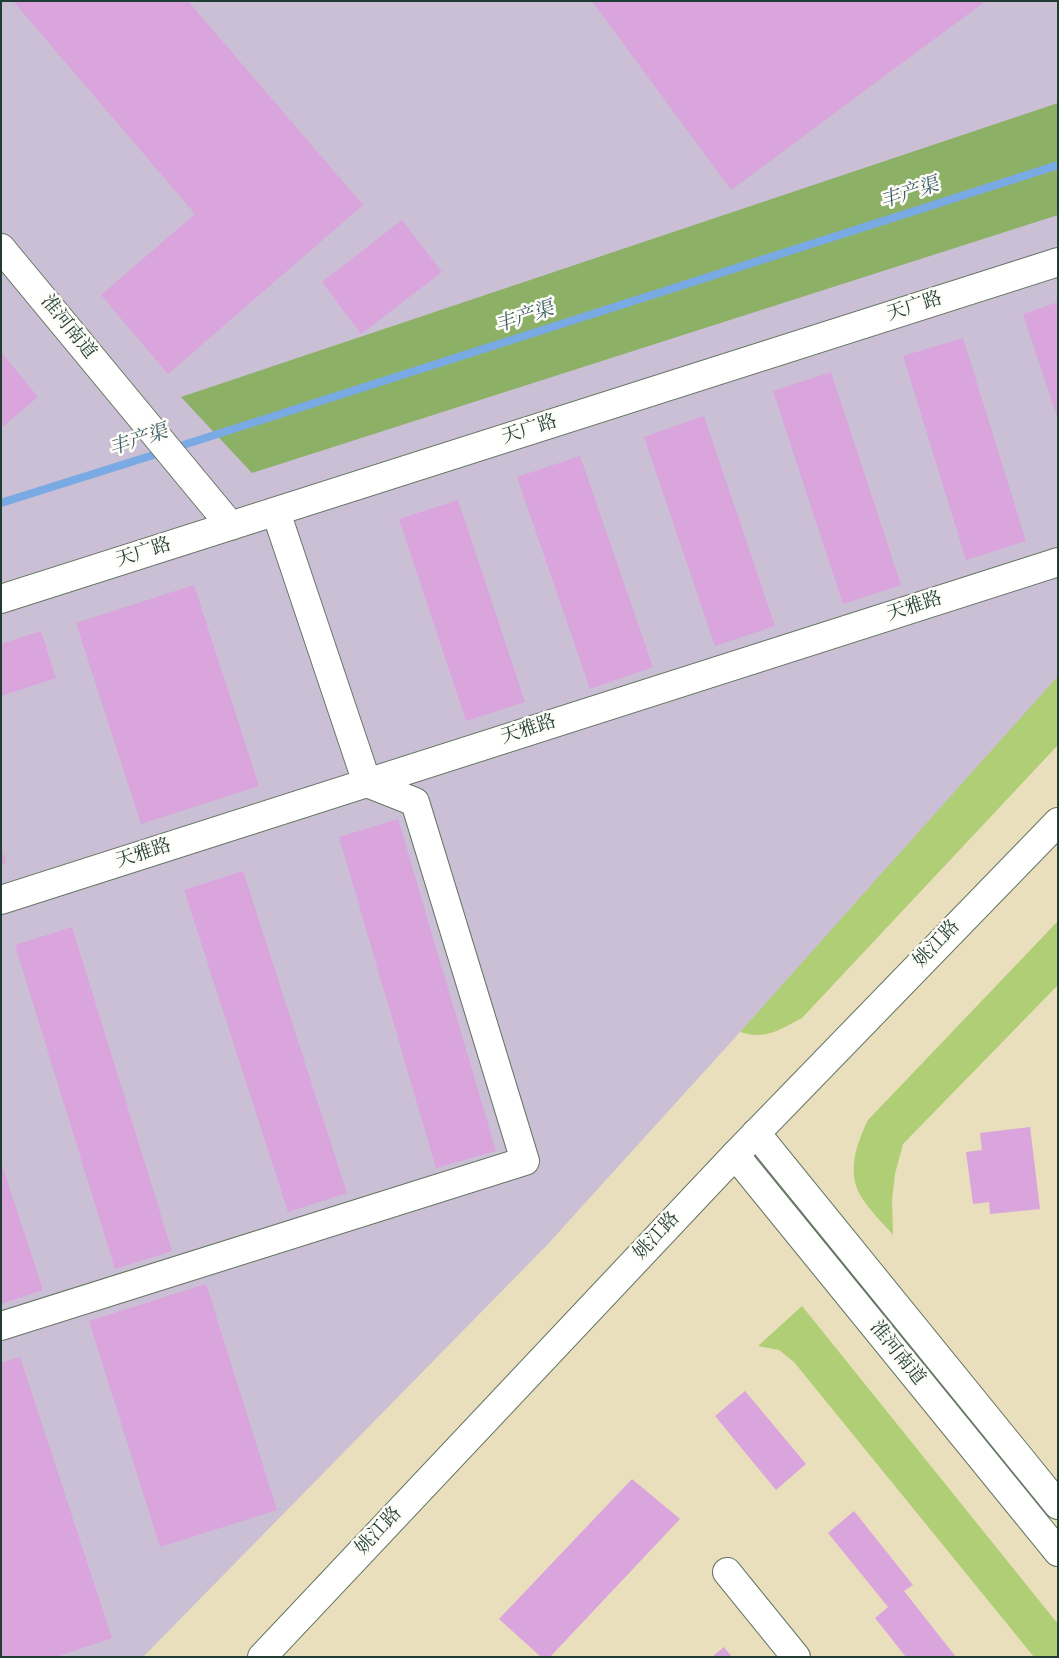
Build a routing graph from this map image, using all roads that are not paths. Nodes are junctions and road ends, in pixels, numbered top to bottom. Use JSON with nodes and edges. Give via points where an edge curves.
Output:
{"nodes":[{"id":1,"x":1,"y":248,"type":"edge"},
{"id":2,"x":1058,"y":262,"type":"edge"},
{"id":3,"x":276,"y":512,"type":"junction"},
{"id":4,"x":231,"y":526,"type":"junction"},
{"id":5,"x":1058,"y":562,"type":"edge"},
{"id":6,"x":1,"y":599,"type":"edge"},
{"id":7,"x":367,"y":783,"type":"junction"},
{"id":8,"x":1058,"y":822,"type":"edge"},
{"id":9,"x":1,"y":900,"type":"edge"},
{"id":10,"x":756,"y":1133,"type":"junction"},
{"id":11,"x":735,"y":1155,"type":"junction"},
{"id":12,"x":1,"y":1326,"type":"edge"},
{"id":13,"x":1058,"y":1505,"type":"edge"},
{"id":14,"x":1058,"y":1552,"type":"edge"},
{"id":15,"x":727,"y":1572,"type":"dead end"},
{"id":16,"x":262,"y":1657,"type":"edge"},
{"id":17,"x":796,"y":1657,"type":"edge"}],
"edges":[{"from":1,"to":4,"type":"street","name":"淮河南道"},
{"from":2,"to":3,"type":"street","name":"天广路"},
{"from":3,"to":4,"type":"street","name":"天广路"},
{"from":3,"to":7,"type":"street"},
{"from":4,"to":6,"type":"street","name":"天广路"},
{"from":5,"to":7,"type":"street","name":"天雅路"},
{"from":7,"to":9,"type":"street","name":"天雅路"},
{"from":7,"to":12,"type":"street","via":[[415,802],[525,1161]]},
{"from":8,"to":10,"type":"street","name":"姚江路"},
{"from":10,"to":11,"type":"street","name":"姚江路"},
{"from":10,"to":13,"type":"street","name":"淮河南道"},
{"from":11,"to":14,"type":"street","name":"淮河南道"},
{"from":11,"to":16,"type":"street","name":"姚江路"},
{"from":15,"to":17,"type":"street"}]}
